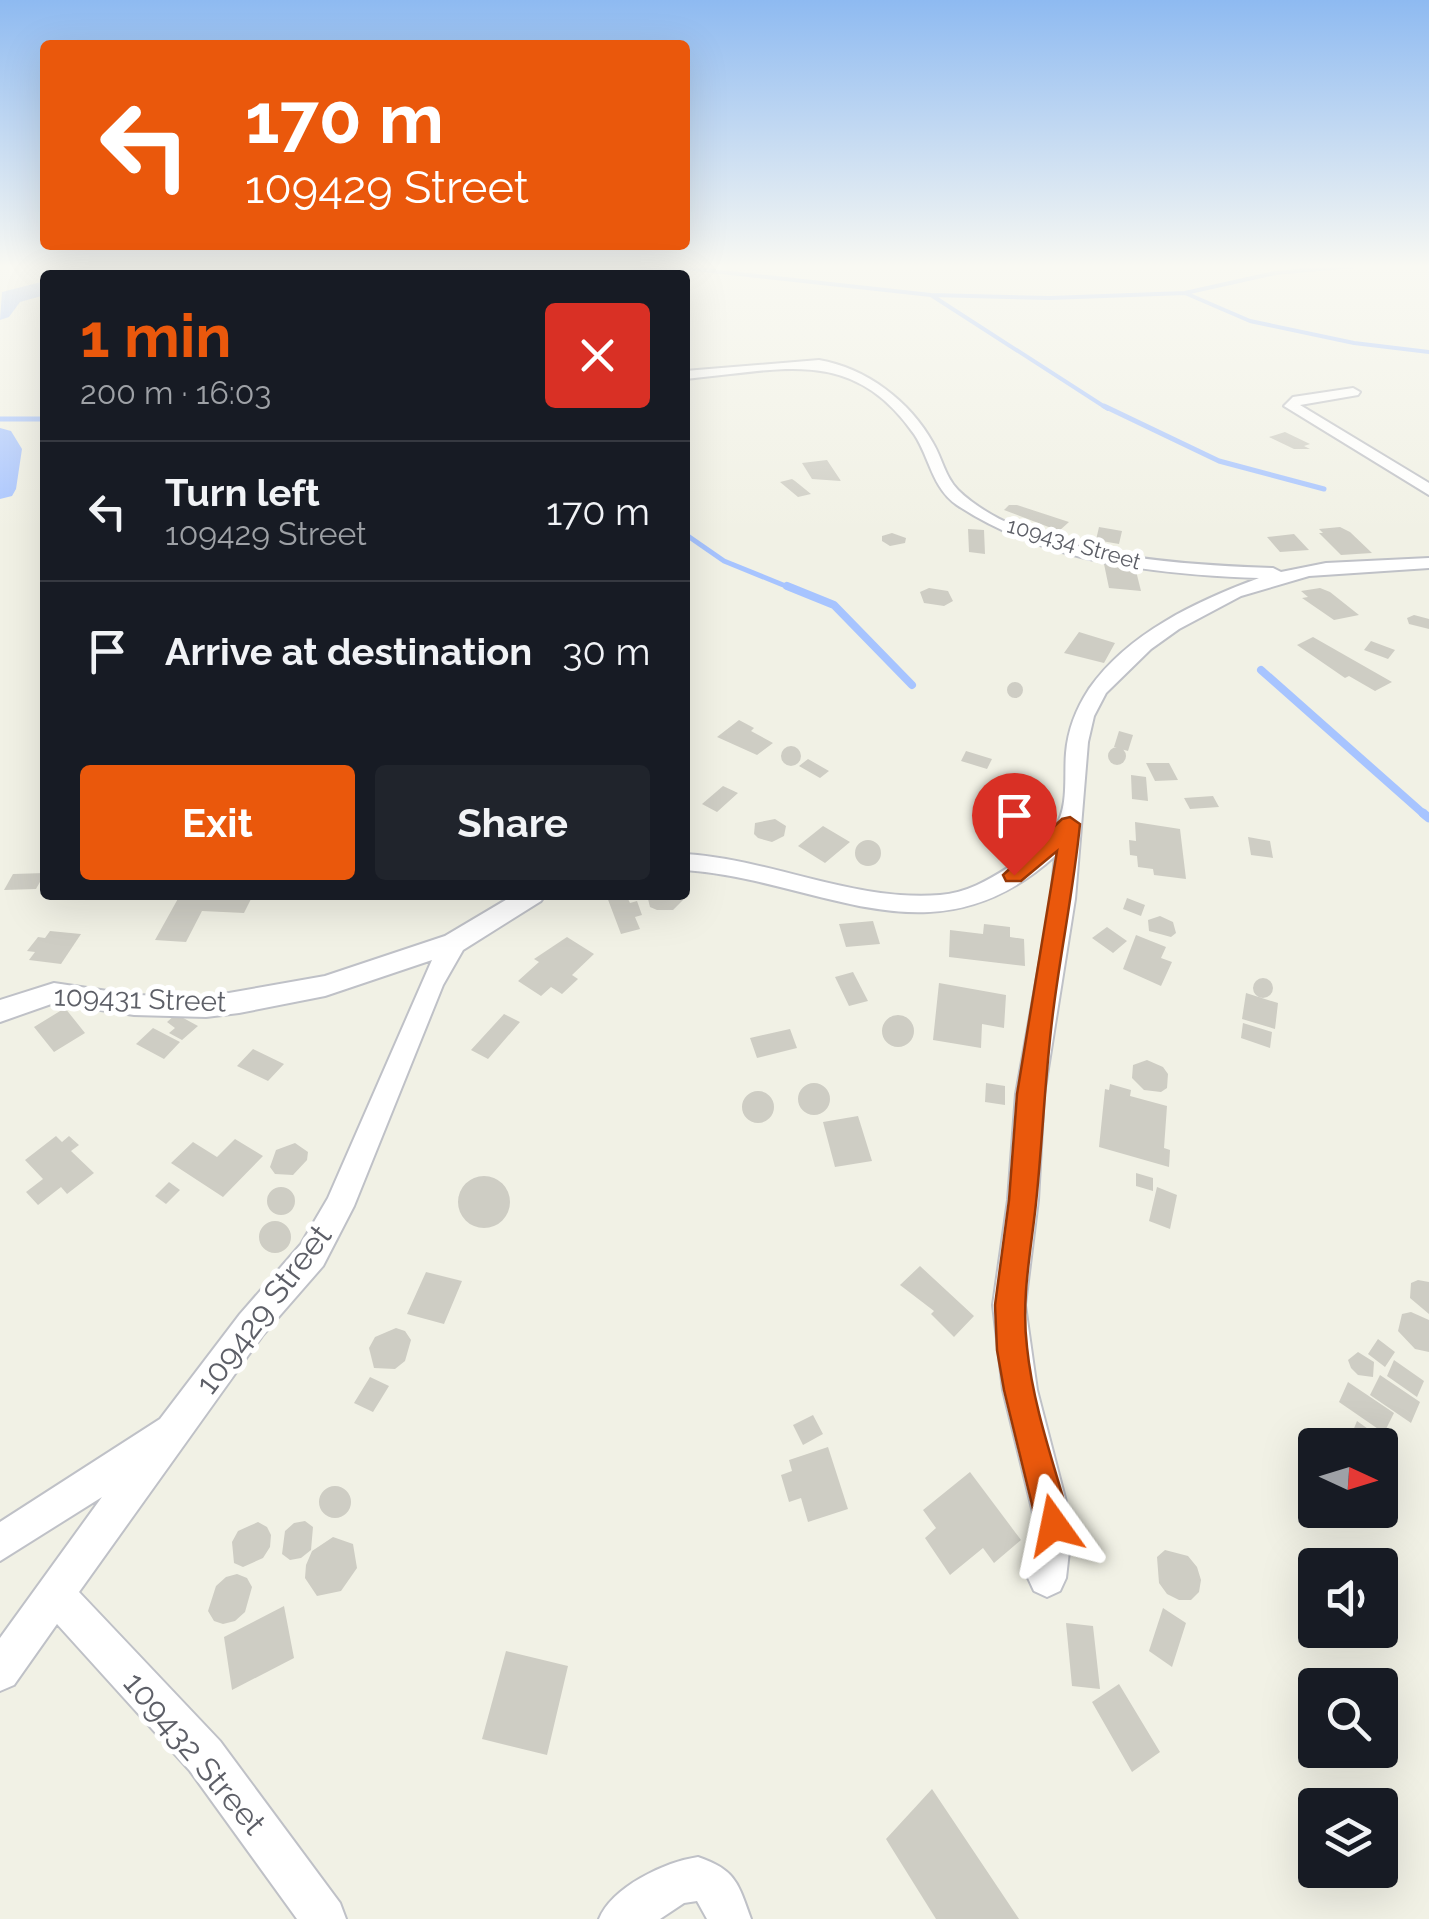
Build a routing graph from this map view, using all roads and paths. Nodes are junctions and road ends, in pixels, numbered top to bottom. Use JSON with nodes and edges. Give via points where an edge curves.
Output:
{"nodes":[{"id":1,"x":690,"y":375,"type":"edge"},
{"id":2,"x":1353,"y":392,"type":"dead end"},
{"id":3,"x":1429,"y":490,"type":"edge"},
{"id":4,"x":1429,"y":563,"type":"edge"},
{"id":5,"x":1293,"y":574,"type":"junction"},
{"id":6,"x":1070,"y":824,"type":"junction"},
{"id":7,"x":690,"y":849,"type":"edge"},
{"id":8,"x":690,"y":862,"type":"edge"},
{"id":9,"x":715,"y":864,"type":"junction"},
{"id":10,"x":526,"y":900,"type":"edge"},
{"id":11,"x":454,"y":943,"type":"junction"},
{"id":12,"x":0,"y":1011,"type":"edge"},
{"id":13,"x":176,"y":1424,"type":"junction"},
{"id":14,"x":0,"y":1542,"type":"edge"},
{"id":15,"x":1047,"y":1578,"type":"dead end"},
{"id":16,"x":56,"y":1596,"type":"junction"},
{"id":17,"x":0,"y":1671,"type":"edge"},
{"id":18,"x":324,"y":1919,"type":"edge"},
{"id":19,"x":621,"y":1919,"type":"edge"},
{"id":20,"x":729,"y":1919,"type":"edge"}],
"edges":[{"from":1,"to":5,"type":"street","name":"109434 Street","via":[[841,368],[870,383],[912,424],[945,487],[988,517],[1138,564]]},
{"from":2,"to":3,"type":"street","via":[[1291,406]]},
{"from":4,"to":5,"type":"street"},
{"from":5,"to":6,"type":"street","via":[[1180,618],[1105,685],[1085,714]]},
{"from":6,"to":9,"type":"street","via":[[1014,875],[962,901],[874,897]]},
{"from":6,"to":15,"type":"street","via":[[1030,1094],[1009,1305],[1017,1377],[1054,1525]]},
{"from":7,"to":9,"type":"street"},
{"from":8,"to":9,"type":"street"},
{"from":10,"to":11,"type":"street"},
{"from":11,"to":12,"type":"street","name":"109431 Street","via":[[325,986],[239,1003],[134,1005],[54,993]]},
{"from":11,"to":13,"type":"street","name":"109429 Street","via":[[312,1255]]},
{"from":13,"to":14,"type":"street"},
{"from":13,"to":16,"type":"street","name":"109429 Street"},
{"from":16,"to":17,"type":"street","name":"109429 Street"},
{"from":16,"to":18,"type":"street","name":"109432 Street","via":[[205,1756]]},
{"from":19,"to":20,"type":"street","via":[[689,1877],[716,1886]]}]}
